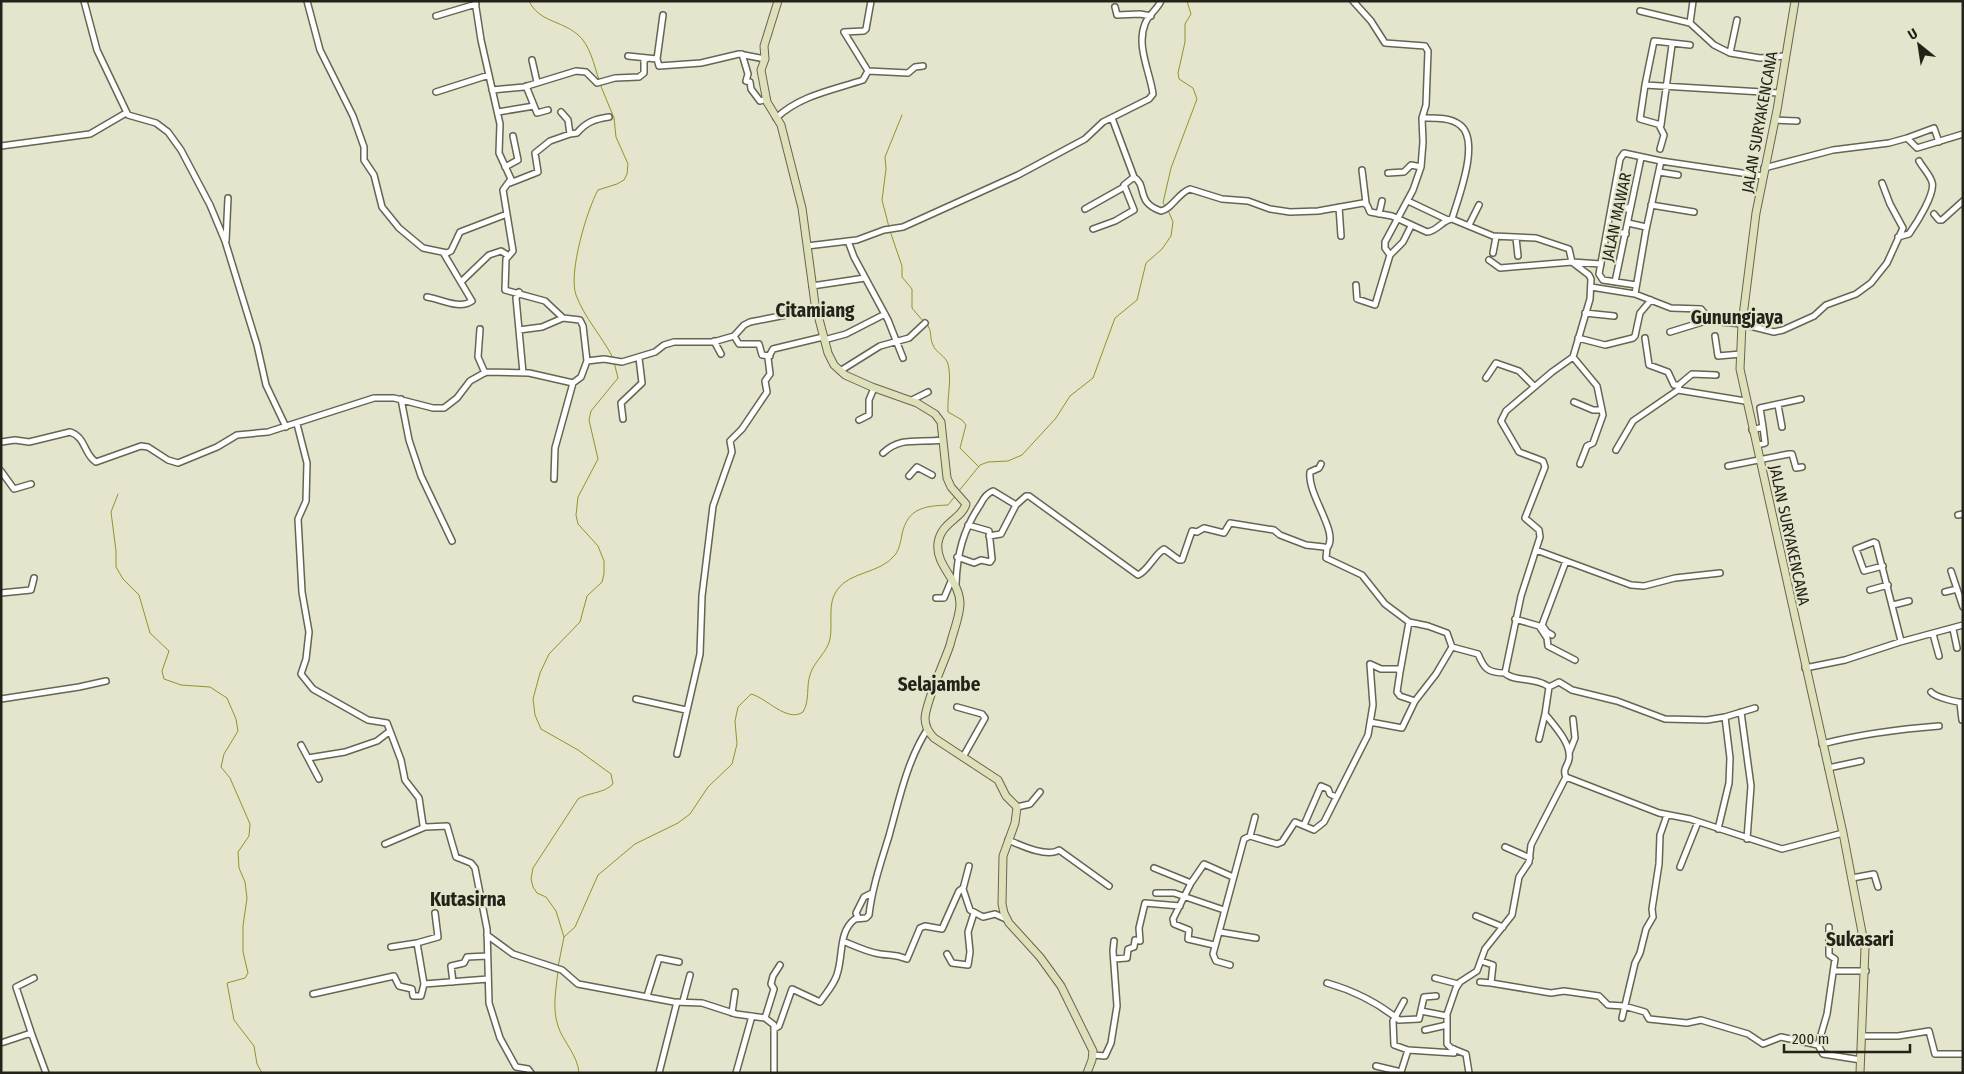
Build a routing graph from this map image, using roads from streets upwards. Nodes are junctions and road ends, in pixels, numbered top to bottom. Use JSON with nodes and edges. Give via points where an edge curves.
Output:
{"nodes":[{"id":1,"x":84,"y":1,"type":"edge"},
{"id":2,"x":307,"y":1,"type":"edge"},
{"id":3,"x":778,"y":1,"type":"edge"},
{"id":4,"x":871,"y":1,"type":"edge"},
{"id":5,"x":1161,"y":1,"type":"edge"},
{"id":6,"x":1353,"y":1,"type":"edge"},
{"id":7,"x":1693,"y":1,"type":"edge"},
{"id":8,"x":1795,"y":1,"type":"edge"},
{"id":9,"x":476,"y":3,"type":"edge"},
{"id":10,"x":1115,"y":7,"type":"dead end"},
{"id":11,"x":1640,"y":11,"type":"dead end"},
{"id":12,"x":663,"y":15,"type":"dead end"},
{"id":13,"x":436,"y":16,"type":"dead end"},
{"id":14,"x":1151,"y":16,"type":"junction"},
{"id":15,"x":1737,"y":20,"type":"dead end"},
{"id":16,"x":1690,"y":22,"type":"junction"},
{"id":17,"x":1672,"y":44,"type":"junction"},
{"id":18,"x":1690,"y":45,"type":"dead end"},
{"id":19,"x":1730,"y":53,"type":"junction"},
{"id":20,"x":742,"y":54,"type":"junction"},
{"id":21,"x":628,"y":56,"type":"dead end"},
{"id":22,"x":1785,"y":56,"type":"junction"},
{"id":23,"x":646,"y":59,"type":"junction"},
{"id":24,"x":657,"y":59,"type":"junction"},
{"id":25,"x":765,"y":59,"type":"junction"},
{"id":26,"x":532,"y":60,"type":"dead end"},
{"id":27,"x":922,"y":66,"type":"dead end"},
{"id":28,"x":868,"y":71,"type":"junction"},
{"id":29,"x":489,"y":76,"type":"junction"},
{"id":30,"x":537,"y":82,"type":"junction"},
{"id":31,"x":1645,"y":85,"type":"junction"},
{"id":32,"x":526,"y":86,"type":"junction"},
{"id":33,"x":1666,"y":86,"type":"junction"},
{"id":34,"x":492,"y":90,"type":"junction"},
{"id":35,"x":436,"y":92,"type":"dead end"},
{"id":36,"x":1779,"y":93,"type":"junction"},
{"id":37,"x":767,"y":99,"type":"junction"},
{"id":38,"x":534,"y":106,"type":"junction"},
{"id":39,"x":548,"y":110,"type":"dead end"},
{"id":40,"x":498,"y":112,"type":"junction"},
{"id":41,"x":561,"y":112,"type":"dead end"},
{"id":42,"x":126,"y":113,"type":"junction"},
{"id":43,"x":609,"y":116,"type":"dead end"},
{"id":44,"x":776,"y":118,"type":"junction"},
{"id":45,"x":1112,"y":118,"type":"junction"},
{"id":46,"x":1422,"y":118,"type":"junction"},
{"id":47,"x":1775,"y":120,"type":"junction"},
{"id":48,"x":1796,"y":121,"type":"dead end"},
{"id":49,"x":1659,"y":125,"type":"junction"},
{"id":50,"x":570,"y":134,"type":"junction"},
{"id":51,"x":1963,"y":134,"type":"edge"},
{"id":52,"x":513,"y":136,"type":"dead end"},
{"id":53,"x":1907,"y":138,"type":"junction"},
{"id":54,"x":1939,"y":142,"type":"junction"},
{"id":55,"x":1,"y":146,"type":"edge"},
{"id":56,"x":1660,"y":149,"type":"dead end"},
{"id":57,"x":1641,"y":158,"type":"junction"},
{"id":58,"x":1661,"y":160,"type":"junction"},
{"id":59,"x":1920,"y":161,"type":"dead end"},
{"id":60,"x":505,"y":167,"type":"junction"},
{"id":61,"x":1420,"y":167,"type":"junction"},
{"id":62,"x":1362,"y":170,"type":"dead end"},
{"id":63,"x":1658,"y":172,"type":"junction"},
{"id":64,"x":1763,"y":172,"type":"junction"},
{"id":65,"x":1388,"y":173,"type":"dead end"},
{"id":66,"x":1678,"y":175,"type":"dead end"},
{"id":67,"x":1134,"y":177,"type":"junction"},
{"id":68,"x":510,"y":183,"type":"junction"},
{"id":69,"x":1882,"y":183,"type":"dead end"},
{"id":70,"x":1124,"y":187,"type":"junction"},
{"id":71,"x":228,"y":198,"type":"dead end"},
{"id":72,"x":1382,"y":201,"type":"dead end"},
{"id":73,"x":1408,"y":201,"type":"junction"},
{"id":74,"x":1963,"y":201,"type":"edge"},
{"id":75,"x":1366,"y":203,"type":"junction"},
{"id":76,"x":1612,"y":204,"type":"junction"},
{"id":77,"x":1479,"y":205,"type":"dead end"},
{"id":78,"x":1652,"y":205,"type":"junction"},
{"id":79,"x":1632,"y":206,"type":"junction"},
{"id":80,"x":1340,"y":207,"type":"junction"},
{"id":81,"x":1085,"y":209,"type":"dead end"},
{"id":82,"x":1694,"y":212,"type":"dead end"},
{"id":83,"x":507,"y":214,"type":"junction"},
{"id":84,"x":1379,"y":214,"type":"junction"},
{"id":85,"x":1934,"y":214,"type":"dead end"},
{"id":86,"x":1398,"y":218,"type":"junction"},
{"id":87,"x":1450,"y":219,"type":"junction"},
{"id":88,"x":1628,"y":223,"type":"junction"},
{"id":89,"x":1469,"y":225,"type":"junction"},
{"id":90,"x":1411,"y":226,"type":"junction"},
{"id":91,"x":1646,"y":227,"type":"junction"},
{"id":92,"x":1093,"y":229,"type":"dead end"},
{"id":93,"x":1608,"y":230,"type":"junction"},
{"id":94,"x":1626,"y":234,"type":"junction"},
{"id":95,"x":1341,"y":236,"type":"dead end"},
{"id":96,"x":1496,"y":237,"type":"junction"},
{"id":97,"x":1898,"y":237,"type":"junction"},
{"id":98,"x":1516,"y":238,"type":"junction"},
{"id":99,"x":226,"y":241,"type":"junction"},
{"id":100,"x":848,"y":241,"type":"junction"},
{"id":101,"x":807,"y":246,"type":"junction"},
{"id":102,"x":1493,"y":253,"type":"dead end"},
{"id":103,"x":444,"y":254,"type":"junction"},
{"id":104,"x":1390,"y":255,"type":"junction"},
{"id":105,"x":509,"y":256,"type":"junction"},
{"id":106,"x":1518,"y":256,"type":"dead end"},
{"id":107,"x":1489,"y":260,"type":"dead end"},
{"id":108,"x":1572,"y":262,"type":"junction"},
{"id":109,"x":1601,"y":264,"type":"junction"},
{"id":110,"x":865,"y":278,"type":"junction"},
{"id":111,"x":462,"y":281,"type":"junction"},
{"id":112,"x":1614,"y":282,"type":"junction"},
{"id":113,"x":1356,"y":285,"type":"dead end"},
{"id":114,"x":1636,"y":285,"type":"junction"},
{"id":115,"x":812,"y":286,"type":"junction"},
{"id":116,"x":1591,"y":287,"type":"junction"},
{"id":117,"x":519,"y":292,"type":"junction"},
{"id":118,"x":1635,"y":294,"type":"junction"},
{"id":119,"x":427,"y":296,"type":"dead end"},
{"id":120,"x":1651,"y":300,"type":"junction"},
{"id":121,"x":817,"y":312,"type":"junction"},
{"id":122,"x":1585,"y":313,"type":"junction"},
{"id":123,"x":885,"y":314,"type":"junction"},
{"id":124,"x":1614,"y":316,"type":"dead end"},
{"id":125,"x":563,"y":318,"type":"junction"},
{"id":126,"x":1709,"y":320,"type":"junction"},
{"id":127,"x":925,"y":323,"type":"dead end"},
{"id":128,"x":1742,"y":324,"type":"junction"},
{"id":129,"x":480,"y":328,"type":"dead end"},
{"id":130,"x":519,"y":330,"type":"junction"},
{"id":131,"x":1670,"y":332,"type":"dead end"},
{"id":132,"x":734,"y":336,"type":"junction"},
{"id":133,"x":1715,"y":336,"type":"dead end"},
{"id":134,"x":824,"y":338,"type":"junction"},
{"id":135,"x":1578,"y":338,"type":"junction"},
{"id":136,"x":1645,"y":338,"type":"dead end"},
{"id":137,"x":714,"y":341,"type":"junction"},
{"id":138,"x":896,"y":342,"type":"junction"},
{"id":139,"x":721,"y":354,"type":"dead end"},
{"id":140,"x":1741,"y":354,"type":"junction"},
{"id":141,"x":770,"y":356,"type":"junction"},
{"id":142,"x":1573,"y":357,"type":"junction"},
{"id":143,"x":639,"y":358,"type":"junction"},
{"id":144,"x":903,"y":358,"type":"dead end"},
{"id":145,"x":587,"y":361,"type":"junction"},
{"id":146,"x":840,"y":371,"type":"junction"},
{"id":147,"x":484,"y":373,"type":"junction"},
{"id":148,"x":523,"y":373,"type":"junction"},
{"id":149,"x":1716,"y":375,"type":"dead end"},
{"id":150,"x":1486,"y":378,"type":"dead end"},
{"id":151,"x":573,"y":384,"type":"junction"},
{"id":152,"x":1534,"y":386,"type":"junction"},
{"id":153,"x":874,"y":388,"type":"junction"},
{"id":154,"x":1679,"y":388,"type":"junction"},
{"id":155,"x":928,"y":392,"type":"dead end"},
{"id":156,"x":401,"y":399,"type":"junction"},
{"id":157,"x":1801,"y":399,"type":"dead end"},
{"id":158,"x":912,"y":400,"type":"junction"},
{"id":159,"x":1746,"y":401,"type":"junction"},
{"id":160,"x":1574,"y":402,"type":"dead end"},
{"id":161,"x":1778,"y":405,"type":"junction"},
{"id":162,"x":1602,"y":410,"type":"junction"},
{"id":163,"x":623,"y":419,"type":"dead end"},
{"id":164,"x":859,"y":420,"type":"dead end"},
{"id":165,"x":297,"y":424,"type":"junction"},
{"id":166,"x":1763,"y":426,"type":"junction"},
{"id":167,"x":286,"y":427,"type":"junction"},
{"id":168,"x":1782,"y":427,"type":"dead end"},
{"id":169,"x":1752,"y":430,"type":"junction"},
{"id":170,"x":942,"y":440,"type":"junction"},
{"id":171,"x":1,"y":442,"type":"edge"},
{"id":172,"x":1757,"y":445,"type":"junction"},
{"id":173,"x":1616,"y":450,"type":"dead end"},
{"id":174,"x":884,"y":453,"type":"dead end"},
{"id":175,"x":1760,"y":460,"type":"junction"},
{"id":176,"x":1321,"y":464,"type":"dead end"},
{"id":177,"x":1580,"y":464,"type":"dead end"},
{"id":178,"x":1728,"y":466,"type":"dead end"},
{"id":179,"x":1802,"y":467,"type":"dead end"},
{"id":180,"x":1,"y":471,"type":"edge"},
{"id":181,"x":932,"y":475,"type":"dead end"},
{"id":182,"x":908,"y":476,"type":"dead end"},
{"id":183,"x":554,"y":479,"type":"dead end"},
{"id":184,"x":31,"y":484,"type":"dead end"},
{"id":185,"x":1016,"y":505,"type":"junction"},
{"id":186,"x":968,"y":525,"type":"junction"},
{"id":187,"x":990,"y":536,"type":"junction"},
{"id":188,"x":452,"y":540,"type":"dead end"},
{"id":189,"x":1326,"y":548,"type":"junction"},
{"id":190,"x":1536,"y":550,"type":"junction"},
{"id":191,"x":957,"y":557,"type":"junction"},
{"id":192,"x":1566,"y":562,"type":"junction"},
{"id":193,"x":1883,"y":566,"type":"junction"},
{"id":194,"x":1951,"y":571,"type":"dead end"},
{"id":195,"x":1720,"y":574,"type":"dead end"},
{"id":196,"x":34,"y":578,"type":"dead end"},
{"id":197,"x":954,"y":581,"type":"junction"},
{"id":198,"x":1888,"y":584,"type":"junction"},
{"id":199,"x":1870,"y":590,"type":"dead end"},
{"id":200,"x":1957,"y":590,"type":"junction"},
{"id":201,"x":1945,"y":592,"type":"dead end"},
{"id":202,"x":1,"y":593,"type":"edge"},
{"id":203,"x":936,"y":598,"type":"dead end"},
{"id":204,"x":1909,"y":601,"type":"dead end"},
{"id":205,"x":1893,"y":605,"type":"junction"},
{"id":206,"x":1963,"y":607,"type":"edge"},
{"id":207,"x":1515,"y":619,"type":"junction"},
{"id":208,"x":1408,"y":622,"type":"junction"},
{"id":209,"x":1963,"y":626,"type":"edge"},
{"id":210,"x":1953,"y":629,"type":"junction"},
{"id":211,"x":1933,"y":634,"type":"junction"},
{"id":212,"x":1552,"y":635,"type":"dead end"},
{"id":213,"x":1901,"y":641,"type":"junction"},
{"id":214,"x":1452,"y":647,"type":"junction"},
{"id":215,"x":1957,"y":648,"type":"dead end"},
{"id":216,"x":1939,"y":656,"type":"dead end"},
{"id":217,"x":1575,"y":660,"type":"dead end"},
{"id":218,"x":1806,"y":668,"type":"junction"},
{"id":219,"x":1400,"y":672,"type":"junction"},
{"id":220,"x":1505,"y":673,"type":"junction"},
{"id":221,"x":106,"y":681,"type":"dead end"},
{"id":222,"x":1550,"y":688,"type":"junction"},
{"id":223,"x":1931,"y":692,"type":"dead end"},
{"id":224,"x":1,"y":698,"type":"edge"},
{"id":225,"x":636,"y":699,"type":"dead end"},
{"id":226,"x":1415,"y":701,"type":"junction"},
{"id":227,"x":1961,"y":702,"type":"edge"},
{"id":228,"x":957,"y":706,"type":"dead end"},
{"id":229,"x":1755,"y":708,"type":"dead end"},
{"id":230,"x":686,"y":710,"type":"junction"},
{"id":231,"x":1741,"y":712,"type":"junction"},
{"id":232,"x":1545,"y":714,"type":"junction"},
{"id":233,"x":1725,"y":717,"type":"junction"},
{"id":234,"x":1572,"y":719,"type":"dead end"},
{"id":235,"x":1962,"y":720,"type":"edge"},
{"id":236,"x":1370,"y":722,"type":"junction"},
{"id":237,"x":1939,"y":726,"type":"dead end"},
{"id":238,"x":927,"y":730,"type":"junction"},
{"id":239,"x":390,"y":731,"type":"junction"},
{"id":240,"x":1539,"y":739,"type":"dead end"},
{"id":241,"x":1822,"y":744,"type":"junction"},
{"id":242,"x":301,"y":745,"type":"dead end"},
{"id":243,"x":1569,"y":753,"type":"junction"},
{"id":244,"x":677,"y":754,"type":"dead end"},
{"id":245,"x":963,"y":757,"type":"junction"},
{"id":246,"x":308,"y":758,"type":"junction"},
{"id":247,"x":1861,"y":761,"type":"dead end"},
{"id":248,"x":1828,"y":768,"type":"junction"},
{"id":249,"x":1566,"y":777,"type":"junction"},
{"id":250,"x":319,"y":780,"type":"dead end"},
{"id":251,"x":1040,"y":792,"type":"dead end"},
{"id":252,"x":1336,"y":797,"type":"junction"},
{"id":253,"x":1017,"y":807,"type":"junction"},
{"id":254,"x":1667,"y":814,"type":"junction"},
{"id":255,"x":1255,"y":817,"type":"dead end"},
{"id":256,"x":1698,"y":822,"type":"junction"},
{"id":257,"x":1304,"y":825,"type":"junction"},
{"id":258,"x":425,"y":826,"type":"junction"},
{"id":259,"x":1718,"y":829,"type":"junction"},
{"id":260,"x":1843,"y":833,"type":"junction"},
{"id":261,"x":1250,"y":836,"type":"junction"},
{"id":262,"x":1747,"y":839,"type":"junction"},
{"id":263,"x":1008,"y":840,"type":"junction"},
{"id":264,"x":385,"y":844,"type":"dead end"},
{"id":265,"x":1505,"y":847,"type":"dead end"},
{"id":266,"x":1530,"y":858,"type":"junction"},
{"id":267,"x":969,"y":866,"type":"dead end"},
{"id":268,"x":1680,"y":867,"type":"dead end"},
{"id":269,"x":1154,"y":868,"type":"dead end"},
{"id":270,"x":1233,"y":877,"type":"junction"},
{"id":271,"x":1852,"y":878,"type":"junction"},
{"id":272,"x":1191,"y":883,"type":"junction"},
{"id":273,"x":1109,"y":886,"type":"dead end"},
{"id":274,"x":1878,"y":886,"type":"dead end"},
{"id":275,"x":963,"y":888,"type":"junction"},
{"id":276,"x":872,"y":893,"type":"junction"},
{"id":277,"x":1156,"y":893,"type":"dead end"},
{"id":278,"x":1184,"y":897,"type":"junction"},
{"id":279,"x":1180,"y":906,"type":"junction"},
{"id":280,"x":1224,"y":910,"type":"junction"},
{"id":281,"x":435,"y":913,"type":"dead end"},
{"id":282,"x":974,"y":914,"type":"junction"},
{"id":283,"x":1476,"y":916,"type":"dead end"},
{"id":284,"x":858,"y":917,"type":"junction"},
{"id":285,"x":1006,"y":919,"type":"junction"},
{"id":286,"x":1828,"y":926,"type":"dead end"},
{"id":287,"x":1503,"y":927,"type":"junction"},
{"id":288,"x":1220,"y":932,"type":"junction"},
{"id":289,"x":487,"y":935,"type":"junction"},
{"id":290,"x":1256,"y":938,"type":"dead end"},
{"id":291,"x":843,"y":941,"type":"junction"},
{"id":292,"x":1114,"y":941,"type":"dead end"},
{"id":293,"x":417,"y":943,"type":"junction"},
{"id":294,"x":1214,"y":945,"type":"junction"},
{"id":295,"x":391,"y":947,"type":"dead end"},
{"id":296,"x":947,"y":954,"type":"dead end"},
{"id":297,"x":487,"y":956,"type":"junction"},
{"id":298,"x":1114,"y":959,"type":"junction"},
{"id":299,"x":1481,"y":961,"type":"junction"},
{"id":300,"x":679,"y":962,"type":"dead end"},
{"id":301,"x":780,"y":965,"type":"dead end"},
{"id":302,"x":1230,"y":965,"type":"dead end"},
{"id":303,"x":1834,"y":971,"type":"junction"},
{"id":304,"x":1866,"y":971,"type":"junction"},
{"id":305,"x":690,"y":975,"type":"dead end"},
{"id":306,"x":34,"y":978,"type":"dead end"},
{"id":307,"x":488,"y":978,"type":"junction"},
{"id":308,"x":1435,"y":978,"type":"dead end"},
{"id":309,"x":453,"y":982,"type":"junction"},
{"id":310,"x":1480,"y":982,"type":"dead end"},
{"id":311,"x":1327,"y":983,"type":"dead end"},
{"id":312,"x":1491,"y":983,"type":"junction"},
{"id":313,"x":424,"y":984,"type":"junction"},
{"id":314,"x":1458,"y":984,"type":"junction"},
{"id":315,"x":736,"y":992,"type":"dead end"},
{"id":316,"x":313,"y":994,"type":"dead end"},
{"id":317,"x":647,"y":996,"type":"junction"},
{"id":318,"x":1436,"y":996,"type":"dead end"},
{"id":319,"x":680,"y":1001,"type":"junction"},
{"id":320,"x":1404,"y":1001,"type":"dead end"},
{"id":321,"x":1624,"y":1006,"type":"junction"},
{"id":322,"x":1421,"y":1011,"type":"junction"},
{"id":323,"x":732,"y":1012,"type":"junction"},
{"id":324,"x":752,"y":1016,"type":"junction"},
{"id":325,"x":1394,"y":1016,"type":"junction"},
{"id":326,"x":1447,"y":1016,"type":"junction"},
{"id":327,"x":765,"y":1018,"type":"junction"},
{"id":328,"x":1622,"y":1018,"type":"dead end"},
{"id":329,"x":1447,"y":1026,"type":"junction"},
{"id":330,"x":774,"y":1029,"type":"junction"},
{"id":331,"x":1425,"y":1030,"type":"dead end"},
{"id":332,"x":32,"y":1035,"type":"junction"},
{"id":333,"x":1862,"y":1036,"type":"junction"},
{"id":334,"x":1,"y":1043,"type":"edge"},
{"id":335,"x":1818,"y":1045,"type":"junction"},
{"id":336,"x":1408,"y":1050,"type":"junction"},
{"id":337,"x":1454,"y":1051,"type":"junction"},
{"id":338,"x":1963,"y":1054,"type":"edge"},
{"id":339,"x":1093,"y":1055,"type":"junction"},
{"id":340,"x":1861,"y":1060,"type":"junction"},
{"id":341,"x":1376,"y":1066,"type":"dead end"},
{"id":342,"x":46,"y":1073,"type":"edge"},
{"id":343,"x":530,"y":1073,"type":"edge"},
{"id":344,"x":660,"y":1073,"type":"edge"},
{"id":345,"x":736,"y":1073,"type":"edge"},
{"id":346,"x":774,"y":1073,"type":"edge"},
{"id":347,"x":1087,"y":1073,"type":"edge"},
{"id":348,"x":1470,"y":1073,"type":"edge"},
{"id":349,"x":1860,"y":1073,"type":"edge"}],
"edges":[{"from":1,"to":42,"type":"street","via":[[97,50]]},
{"from":2,"to":103,"type":"street","via":[[320,50],[353,116],[364,147],[364,160],[374,175],[382,207],[399,228],[423,248]]},
{"from":3,"to":25,"type":"street","via":[[763,51]]},
{"from":4,"to":28,"type":"street","via":[[866,29],[844,32]]},
{"from":5,"to":14,"type":"street"},
{"from":6,"to":46,"type":"street","via":[[1371,20],[1385,43],[1426,46],[1429,59]]},
{"from":7,"to":16,"type":"street"},
{"from":8,"to":22,"type":"street","name":"JALAN SURYAKENCANA"},
{"from":9,"to":13,"type":"street"},
{"from":9,"to":29,"type":"street"},
{"from":10,"to":14,"type":"street","via":[[1117,15]]},
{"from":11,"to":16,"type":"street"},
{"from":12,"to":24,"type":"street"},
{"from":14,"to":45,"type":"street","via":[[1145,24],[1143,46],[1152,96]]},
{"from":15,"to":19,"type":"street"},
{"from":16,"to":19,"type":"street","via":[[1712,43]]},
{"from":17,"to":18,"type":"street"},
{"from":17,"to":31,"type":"street","via":[[1654,40]]},
{"from":17,"to":33,"type":"street"},
{"from":19,"to":22,"type":"street","via":[[1760,58]]},
{"from":20,"to":24,"type":"street","via":[[672,66],[658,65]]},
{"from":20,"to":25,"type":"street"},
{"from":20,"to":37,"type":"street","via":[[748,74],[746,81],[750,82],[760,101]]},
{"from":21,"to":23,"type":"street"},
{"from":22,"to":36,"type":"street","name":"JALAN SURYAKENCANA"},
{"from":23,"to":24,"type":"street"},
{"from":23,"to":30,"type":"street","via":[[644,73],[639,77],[597,83],[586,72],[576,71]]},
{"from":25,"to":37,"type":"street","via":[[761,70]]},
{"from":26,"to":30,"type":"street"},
{"from":27,"to":28,"type":"street","via":[[908,73]]},
{"from":28,"to":44,"type":"street","via":[[862,80],[821,92],[793,105]]},
{"from":29,"to":34,"type":"street"},
{"from":29,"to":35,"type":"street"},
{"from":30,"to":32,"type":"street"},
{"from":31,"to":33,"type":"street"},
{"from":31,"to":49,"type":"street","via":[[1640,118]]},
{"from":32,"to":34,"type":"street"},
{"from":32,"to":38,"type":"street"},
{"from":33,"to":36,"type":"street"},
{"from":33,"to":49,"type":"street"},
{"from":34,"to":40,"type":"street"},
{"from":36,"to":47,"type":"street","name":"JALAN SURYAKENCANA"},
{"from":37,"to":44,"type":"street"},
{"from":38,"to":39,"type":"street","via":[[538,114]]},
{"from":38,"to":40,"type":"street"},
{"from":40,"to":60,"type":"street","via":[[501,133],[498,147]]},
{"from":41,"to":50,"type":"street","via":[[568,120]]},
{"from":42,"to":55,"type":"street","via":[[88,134]]},
{"from":42,"to":99,"type":"street","via":[[159,124],[173,138],[206,196]]},
{"from":43,"to":50,"type":"street","via":[[584,124],[577,133]]},
{"from":44,"to":101,"type":"street","via":[[782,129],[802,208]]},
{"from":45,"to":67,"type":"street"},
{"from":45,"to":100,"type":"street","via":[[1085,139],[1018,174],[903,227]]},
{"from":46,"to":61,"type":"street"},
{"from":46,"to":87,"type":"street","via":[[1452,121],[1464,129],[1468,139],[1466,170]]},
{"from":47,"to":48,"type":"street"},
{"from":47,"to":64,"type":"street","name":"JALAN SURYAKENCANA"},
{"from":49,"to":56,"type":"street","via":[[1664,135]]},
{"from":50,"to":68,"type":"street","via":[[550,141],[535,153],[538,172]]},
{"from":51,"to":54,"type":"street"},
{"from":52,"to":60,"type":"street","via":[[518,160]]},
{"from":53,"to":54,"type":"street","via":[[1917,148]]},
{"from":53,"to":54,"type":"street","via":[[1934,128]]},
{"from":53,"to":64,"type":"street","via":[[1833,150]]},
{"from":57,"to":58,"type":"street"},
{"from":57,"to":76,"type":"street","via":[[1624,153],[1621,156]]},
{"from":57,"to":79,"type":"street","name":"JALAN MAWAR"},
{"from":58,"to":63,"type":"street"},
{"from":58,"to":64,"type":"street"},
{"from":59,"to":97,"type":"street","via":[[1932,181],[1928,201],[1909,234]]},
{"from":60,"to":68,"type":"street"},
{"from":61,"to":65,"type":"street","via":[[1412,165],[1404,172]]},
{"from":61,"to":73,"type":"street"},
{"from":62,"to":75,"type":"street"},
{"from":63,"to":66,"type":"street"},
{"from":63,"to":78,"type":"street"},
{"from":64,"to":128,"type":"street","name":"JALAN SURYAKENCANA"},
{"from":67,"to":70,"type":"street"},
{"from":67,"to":80,"type":"street","via":[[1140,183],[1147,204],[1161,211],[1190,189],[1281,211],[1318,211]]},
{"from":68,"to":83,"type":"street","via":[[503,190]]},
{"from":69,"to":97,"type":"street","via":[[1903,228]]},
{"from":70,"to":81,"type":"street"},
{"from":70,"to":92,"type":"street","via":[[1134,210]]},
{"from":71,"to":99,"type":"street"},
{"from":72,"to":84,"type":"street"},
{"from":73,"to":86,"type":"street"},
{"from":73,"to":87,"type":"street"},
{"from":74,"to":85,"type":"street","via":[[1942,220]]},
{"from":75,"to":80,"type":"street"},
{"from":75,"to":84,"type":"street","via":[[1369,212]]},
{"from":76,"to":79,"type":"street","via":[[1626,209]]},
{"from":76,"to":93,"type":"street"},
{"from":77,"to":89,"type":"street"},
{"from":78,"to":82,"type":"street"},
{"from":78,"to":91,"type":"street"},
{"from":79,"to":88,"type":"street","name":"JALAN MAWAR"},
{"from":80,"to":95,"type":"street"},
{"from":83,"to":103,"type":"street","via":[[463,230],[451,250]]},
{"from":83,"to":105,"type":"street","via":[[513,252]]},
{"from":84,"to":86,"type":"street"},
{"from":86,"to":90,"type":"street"},
{"from":86,"to":104,"type":"street","via":[[1385,243]]},
{"from":87,"to":89,"type":"street"},
{"from":87,"to":90,"type":"street","via":[[1432,232]]},
{"from":88,"to":91,"type":"street"},
{"from":88,"to":94,"type":"street","name":"JALAN MAWAR"},
{"from":89,"to":96,"type":"street"},
{"from":90,"to":104,"type":"street","via":[[1403,242]]},
{"from":91,"to":114,"type":"street"},
{"from":93,"to":94,"type":"street"},
{"from":93,"to":109,"type":"street"},
{"from":94,"to":112,"type":"street","name":"JALAN MAWAR"},
{"from":96,"to":98,"type":"street"},
{"from":96,"to":102,"type":"street"},
{"from":97,"to":128,"type":"street","via":[[1886,263],[1871,283],[1856,294],[1830,303],[1814,316],[1783,330],[1762,331]]},
{"from":98,"to":106,"type":"street"},
{"from":98,"to":108,"type":"street","via":[[1536,238],[1561,245],[1571,251]]},
{"from":99,"to":167,"type":"street","via":[[266,385]]},
{"from":100,"to":101,"type":"street"},
{"from":100,"to":110,"type":"street"},
{"from":101,"to":115,"type":"street"},
{"from":103,"to":111,"type":"street"},
{"from":104,"to":113,"type":"street","via":[[1376,306],[1357,299]]},
{"from":105,"to":111,"type":"street","via":[[501,251],[493,252]]},
{"from":105,"to":117,"type":"street","via":[[505,290]]},
{"from":107,"to":108,"type":"street","via":[[1500,268]]},
{"from":108,"to":109,"type":"street"},
{"from":108,"to":116,"type":"street","via":[[1590,275]]},
{"from":109,"to":112,"type":"street","via":[[1599,274],[1602,279]]},
{"from":110,"to":115,"type":"street"},
{"from":110,"to":123,"type":"street"},
{"from":111,"to":119,"type":"street","via":[[472,297],[471,303],[445,304]]},
{"from":112,"to":114,"type":"street"},
{"from":114,"to":118,"type":"street"},
{"from":115,"to":121,"type":"street"},
{"from":116,"to":118,"type":"street"},
{"from":116,"to":122,"type":"street"},
{"from":117,"to":125,"type":"street","via":[[547,302]]},
{"from":117,"to":130,"type":"street","via":[[516,298]]},
{"from":118,"to":120,"type":"street"},
{"from":120,"to":126,"type":"street","via":[[1671,308],[1701,309]]},
{"from":120,"to":135,"type":"street","via":[[1640,313],[1632,338],[1605,345]]},
{"from":121,"to":132,"type":"street","via":[[750,322]]},
{"from":121,"to":134,"type":"street"},
{"from":122,"to":124,"type":"street"},
{"from":122,"to":135,"type":"street"},
{"from":123,"to":134,"type":"street","via":[[846,334]]},
{"from":123,"to":138,"type":"street"},
{"from":125,"to":130,"type":"street","via":[[542,327]]},
{"from":125,"to":145,"type":"street","via":[[577,319],[582,323]]},
{"from":126,"to":128,"type":"street"},
{"from":126,"to":131,"type":"street"},
{"from":127,"to":138,"type":"street","via":[[909,338]]},
{"from":128,"to":140,"type":"street","name":"JALAN SURYAKENCANA"},
{"from":129,"to":147,"type":"street","via":[[478,360]]},
{"from":130,"to":148,"type":"street"},
{"from":132,"to":137,"type":"street"},
{"from":132,"to":141,"type":"street","via":[[739,344],[759,344],[762,354]]},
{"from":133,"to":140,"type":"street","via":[[1718,356]]},
{"from":134,"to":141,"type":"street","via":[[776,348]]},
{"from":134,"to":146,"type":"street","via":[[832,361]]},
{"from":135,"to":142,"type":"street"},
{"from":136,"to":154,"type":"street","via":[[1649,365],[1668,372]]},
{"from":137,"to":139,"type":"street"},
{"from":137,"to":143,"type":"street","via":[[699,344],[674,342]]},
{"from":138,"to":144,"type":"street"},
{"from":138,"to":146,"type":"street","via":[[880,346]]},
{"from":140,"to":159,"type":"street","name":"JALAN SURYAKENCANA","via":[[1740,369]]},
{"from":141,"to":230,"type":"street","via":[[770,375],[765,382],[767,392],[730,441],[732,452],[713,506],[702,596],[700,654]]},
{"from":142,"to":152,"type":"street"},
{"from":142,"to":162,"type":"street","via":[[1596,383]]},
{"from":143,"to":145,"type":"street","via":[[622,362]]},
{"from":143,"to":163,"type":"street","via":[[642,383],[622,403]]},
{"from":145,"to":151,"type":"street","via":[[581,377]]},
{"from":146,"to":153,"type":"street"},
{"from":147,"to":148,"type":"street"},
{"from":147,"to":156,"type":"street","via":[[470,381],[444,408]]},
{"from":148,"to":151,"type":"street"},
{"from":149,"to":154,"type":"street","via":[[1692,374]]},
{"from":150,"to":152,"type":"street","via":[[1498,361],[1519,371]]},
{"from":151,"to":183,"type":"street","via":[[555,448]]},
{"from":152,"to":190,"type":"street","via":[[1506,411],[1501,421],[1519,452],[1545,465],[1525,518],[1540,533]]},
{"from":153,"to":158,"type":"street"},
{"from":153,"to":164,"type":"street","via":[[869,400],[869,415]]},
{"from":154,"to":159,"type":"street"},
{"from":154,"to":173,"type":"street","via":[[1633,422]]},
{"from":155,"to":158,"type":"street"},
{"from":156,"to":165,"type":"street","via":[[374,398]]},
{"from":156,"to":188,"type":"street","via":[[409,440],[421,476]]},
{"from":157,"to":161,"type":"street"},
{"from":158,"to":170,"type":"street","via":[[939,418]]},
{"from":159,"to":169,"type":"street","name":"JALAN SURYAKENCANA"},
{"from":160,"to":162,"type":"street"},
{"from":161,"to":166,"type":"street","via":[[1760,408]]},
{"from":161,"to":168,"type":"street"},
{"from":162,"to":177,"type":"street","via":[[1600,426],[1592,444],[1586,447]]},
{"from":165,"to":167,"type":"street"},
{"from":165,"to":239,"type":"street","via":[[307,463],[306,502],[298,518],[302,592],[310,635],[302,674],[313,689],[371,721],[386,722]]},
{"from":166,"to":169,"type":"street"},
{"from":166,"to":172,"type":"street","via":[[1765,443]]},
{"from":167,"to":171,"type":"street","via":[[256,435],[237,435],[217,447],[178,462],[141,446],[96,462],[80,437],[70,432],[29,442]]},
{"from":169,"to":172,"type":"street","name":"JALAN SURYAKENCANA"},
{"from":170,"to":174,"type":"street","via":[[902,441]]},
{"from":170,"to":197,"type":"street","via":[[947,478],[966,502],[965,507],[946,525],[938,543],[940,560]]},
{"from":172,"to":175,"type":"street","name":"JALAN SURYAKENCANA"},
{"from":175,"to":178,"type":"street"},
{"from":175,"to":179,"type":"street","via":[[1792,454],[1796,468]]},
{"from":175,"to":218,"type":"street","name":"JALAN SURYAKENCANA"},
{"from":176,"to":189,"type":"street","via":[[1309,476],[1312,494],[1330,531],[1330,543]]},
{"from":180,"to":184,"type":"street","via":[[14,489]]},
{"from":181,"to":182,"type":"street","via":[[917,467]]},
{"from":185,"to":186,"type":"street","via":[[991,490]]},
{"from":185,"to":187,"type":"street","via":[[1002,534]]},
{"from":185,"to":189,"type":"street","via":[[1030,496],[1138,575],[1164,548],[1182,560],[1192,531],[1204,528],[1224,533],[1230,523],[1274,530],[1306,545]]},
{"from":186,"to":187,"type":"street","via":[[987,530]]},
{"from":186,"to":191,"type":"street"},
{"from":187,"to":191,"type":"street","via":[[990,562],[981,560],[974,563]]},
{"from":189,"to":208,"type":"street","via":[[1326,558],[1362,575],[1385,604]]},
{"from":190,"to":192,"type":"street"},
{"from":190,"to":207,"type":"street"},
{"from":191,"to":197,"type":"street"},
{"from":192,"to":195,"type":"street","via":[[1631,585],[1644,586],[1675,578]]},
{"from":192,"to":212,"type":"street","via":[[1542,625]]},
{"from":193,"to":193,"type":"street","via":[[1863,570],[1857,547],[1875,542]]},
{"from":193,"to":198,"type":"street"},
{"from":194,"to":200,"type":"street"},
{"from":196,"to":202,"type":"street","via":[[31,590]]},
{"from":197,"to":203,"type":"street","via":[[944,598]]},
{"from":197,"to":238,"type":"street","via":[[959,608],[926,713]]},
{"from":198,"to":199,"type":"street"},
{"from":198,"to":205,"type":"street"},
{"from":200,"to":201,"type":"street"},
{"from":200,"to":206,"type":"street"},
{"from":204,"to":205,"type":"street"},
{"from":205,"to":213,"type":"street"},
{"from":207,"to":217,"type":"street","via":[[1539,626],[1548,646]]},
{"from":207,"to":220,"type":"street"},
{"from":208,"to":214,"type":"street","via":[[1447,634]]},
{"from":208,"to":219,"type":"street"},
{"from":209,"to":210,"type":"street"},
{"from":210,"to":211,"type":"street"},
{"from":210,"to":215,"type":"street"},
{"from":211,"to":213,"type":"street"},
{"from":211,"to":216,"type":"street"},
{"from":213,"to":218,"type":"street","via":[[1845,660]]},
{"from":214,"to":220,"type":"street","via":[[1478,654],[1483,667]]},
{"from":214,"to":226,"type":"street"},
{"from":218,"to":241,"type":"street","name":"JALAN SURYAKENCANA"},
{"from":219,"to":226,"type":"street","via":[[1397,692]]},
{"from":219,"to":236,"type":"street","via":[[1396,668],[1381,669],[1370,664]]},
{"from":220,"to":222,"type":"street","via":[[1534,680]]},
{"from":221,"to":224,"type":"street"},
{"from":222,"to":232,"type":"street"},
{"from":222,"to":233,"type":"street","via":[[1559,682],[1572,690],[1617,701],[1665,719]]},
{"from":223,"to":227,"type":"street","via":[[1937,697]]},
{"from":225,"to":230,"type":"street"},
{"from":226,"to":236,"type":"street","via":[[1402,728]]},
{"from":227,"to":235,"type":"street"},
{"from":228,"to":245,"type":"street","via":[[985,718]]},
{"from":229,"to":231,"type":"street"},
{"from":230,"to":244,"type":"street"},
{"from":231,"to":233,"type":"street"},
{"from":231,"to":262,"type":"street","via":[[1751,786]]},
{"from":232,"to":240,"type":"street"},
{"from":232,"to":243,"type":"street","via":[[1558,727]]},
{"from":233,"to":259,"type":"street","via":[[1730,783]]},
{"from":234,"to":243,"type":"street","via":[[1575,738]]},
{"from":236,"to":252,"type":"street","via":[[1362,750]]},
{"from":237,"to":241,"type":"street","via":[[1895,729]]},
{"from":238,"to":245,"type":"street"},
{"from":238,"to":276,"type":"street","via":[[902,790]]},
{"from":239,"to":246,"type":"street","via":[[377,741],[345,752]]},
{"from":239,"to":258,"type":"street","via":[[405,780],[419,798]]},
{"from":241,"to":248,"type":"street","name":"JALAN SURYAKENCANA"},
{"from":242,"to":246,"type":"street"},
{"from":243,"to":249,"type":"street","via":[[1564,770]]},
{"from":245,"to":253,"type":"street","via":[[998,780],[1006,796]]},
{"from":246,"to":250,"type":"street"},
{"from":247,"to":248,"type":"street"},
{"from":248,"to":260,"type":"street","name":"JALAN SURYAKENCANA"},
{"from":249,"to":254,"type":"street"},
{"from":249,"to":266,"type":"street","via":[[1532,842]]},
{"from":251,"to":253,"type":"street","via":[[1030,804]]},
{"from":252,"to":257,"type":"street","via":[[1318,829],[1311,830]]},
{"from":252,"to":257,"type":"street","via":[[1321,786]]},
{"from":253,"to":263,"type":"street"},
{"from":254,"to":256,"type":"street"},
{"from":254,"to":321,"type":"street","via":[[1660,836],[1652,909],[1654,917],[1635,962]]},
{"from":255,"to":261,"type":"street"},
{"from":256,"to":259,"type":"street"},
{"from":256,"to":268,"type":"street"},
{"from":257,"to":261,"type":"street","via":[[1295,822],[1282,842],[1277,844]]},
{"from":258,"to":264,"type":"street"},
{"from":258,"to":289,"type":"street","via":[[447,826],[456,857],[475,868]]},
{"from":259,"to":262,"type":"street"},
{"from":260,"to":262,"type":"street","via":[[1784,849]]},
{"from":260,"to":271,"type":"street","name":"JALAN SURYAKENCANA"},
{"from":261,"to":270,"type":"street","via":[[1244,839]]},
{"from":263,"to":273,"type":"street","via":[[1031,850],[1053,854],[1059,850]]},
{"from":263,"to":285,"type":"street","via":[[1003,856],[1002,900]]},
{"from":265,"to":266,"type":"street"},
{"from":266,"to":287,"type":"street","via":[[1519,877],[1514,911]]},
{"from":267,"to":275,"type":"street"},
{"from":269,"to":272,"type":"street"},
{"from":270,"to":272,"type":"street","via":[[1206,863]]},
{"from":270,"to":280,"type":"street"},
{"from":271,"to":274,"type":"street","via":[[1874,874]]},
{"from":271,"to":304,"type":"street","name":"JALAN SURYAKENCANA"},
{"from":272,"to":278,"type":"street"},
{"from":275,"to":282,"type":"street","via":[[968,907]]},
{"from":275,"to":291,"type":"street","via":[[958,891],[942,929],[920,928],[907,959]]},
{"from":276,"to":284,"type":"street","via":[[864,897],[856,914]]},
{"from":276,"to":284,"type":"street","via":[[867,917]]},
{"from":277,"to":278,"type":"street","via":[[1174,893]]},
{"from":278,"to":279,"type":"street"},
{"from":278,"to":280,"type":"street"},
{"from":279,"to":294,"type":"street","via":[[1173,919],[1174,924],[1189,930],[1188,939]]},
{"from":279,"to":298,"type":"street","via":[[1144,903],[1140,941],[1135,940],[1134,947],[1128,949],[1128,958]]},
{"from":280,"to":288,"type":"street"},
{"from":281,"to":293,"type":"street","via":[[438,936]]},
{"from":282,"to":285,"type":"street","via":[[984,917],[995,914]]},
{"from":282,"to":296,"type":"street","via":[[968,932],[968,965],[952,963]]},
{"from":283,"to":287,"type":"street"},
{"from":284,"to":291,"type":"street","via":[[846,927]]},
{"from":285,"to":339,"type":"street","via":[[1058,982]]},
{"from":286,"to":303,"type":"street","via":[[1829,955],[1835,959]]},
{"from":287,"to":299,"type":"street"},
{"from":288,"to":290,"type":"street"},
{"from":288,"to":294,"type":"street"},
{"from":289,"to":297,"type":"street"},
{"from":289,"to":317,"type":"street","via":[[513,954],[562,970],[578,984]]},
{"from":291,"to":330,"type":"street","via":[[838,971],[821,1000],[818,1002],[792,989],[779,1026]]},
{"from":292,"to":298,"type":"street"},
{"from":293,"to":295,"type":"street"},
{"from":293,"to":313,"type":"street"},
{"from":294,"to":302,"type":"street","via":[[1214,959]]},
{"from":297,"to":307,"type":"street"},
{"from":297,"to":309,"type":"street","via":[[467,957],[464,963],[451,966]]},
{"from":298,"to":339,"type":"street","via":[[1117,999],[1111,1043],[1105,1056]]},
{"from":299,"to":312,"type":"street","via":[[1493,965]]},
{"from":299,"to":314,"type":"street","via":[[1477,971]]},
{"from":300,"to":317,"type":"street","via":[[659,958]]},
{"from":301,"to":327,"type":"street","via":[[773,976],[774,989]]},
{"from":303,"to":304,"type":"street"},
{"from":303,"to":335,"type":"street"},
{"from":304,"to":333,"type":"street","name":"JALAN SURYAKENCANA"},
{"from":305,"to":319,"type":"street"},
{"from":306,"to":332,"type":"street","via":[[16,986]]},
{"from":307,"to":309,"type":"street"},
{"from":307,"to":343,"type":"street","via":[[489,1003],[502,1043],[514,1065],[528,1069]]},
{"from":308,"to":314,"type":"street"},
{"from":309,"to":313,"type":"street"},
{"from":310,"to":312,"type":"street"},
{"from":311,"to":325,"type":"street","via":[[1348,988]]},
{"from":312,"to":321,"type":"street","via":[[1551,993],[1564,991],[1599,996],[1608,1005]]},
{"from":313,"to":316,"type":"street","via":[[421,996],[413,996],[412,989],[407,986],[398,986],[394,976]]},
{"from":314,"to":326,"type":"street"},
{"from":315,"to":323,"type":"street"},
{"from":317,"to":319,"type":"street"},
{"from":318,"to":322,"type":"street","via":[[1425,996]]},
{"from":319,"to":323,"type":"street","via":[[702,1003]]},
{"from":319,"to":344,"type":"street"},
{"from":320,"to":325,"type":"street"},
{"from":321,"to":328,"type":"street"},
{"from":321,"to":335,"type":"street","via":[[1645,1012],[1649,1019],[1687,1023],[1704,1021],[1748,1034],[1763,1044],[1782,1037]]},
{"from":322,"to":325,"type":"street","via":[[1417,1020],[1399,1020]]},
{"from":322,"to":326,"type":"street"},
{"from":323,"to":324,"type":"street"},
{"from":324,"to":327,"type":"street"},
{"from":324,"to":345,"type":"street"},
{"from":325,"to":336,"type":"street","via":[[1394,1042]]},
{"from":326,"to":329,"type":"street"},
{"from":327,"to":330,"type":"street","via":[[773,1023]]},
{"from":329,"to":331,"type":"street"},
{"from":329,"to":337,"type":"street","via":[[1447,1044]]},
{"from":330,"to":346,"type":"street"},
{"from":332,"to":334,"type":"street"},
{"from":332,"to":342,"type":"street"},
{"from":333,"to":338,"type":"street","via":[[1898,1036],[1928,1031],[1935,1054]]},
{"from":333,"to":340,"type":"street","name":"JALAN SURYAKENCANA"},
{"from":335,"to":340,"type":"street","via":[[1823,1054]]},
{"from":336,"to":337,"type":"street"},
{"from":336,"to":341,"type":"street","via":[[1401,1072]]},
{"from":337,"to":348,"type":"street","via":[[1466,1054]]},
{"from":339,"to":347,"type":"street"},
{"from":340,"to":349,"type":"street","name":"JALAN SURYAKENCANA"}]}
